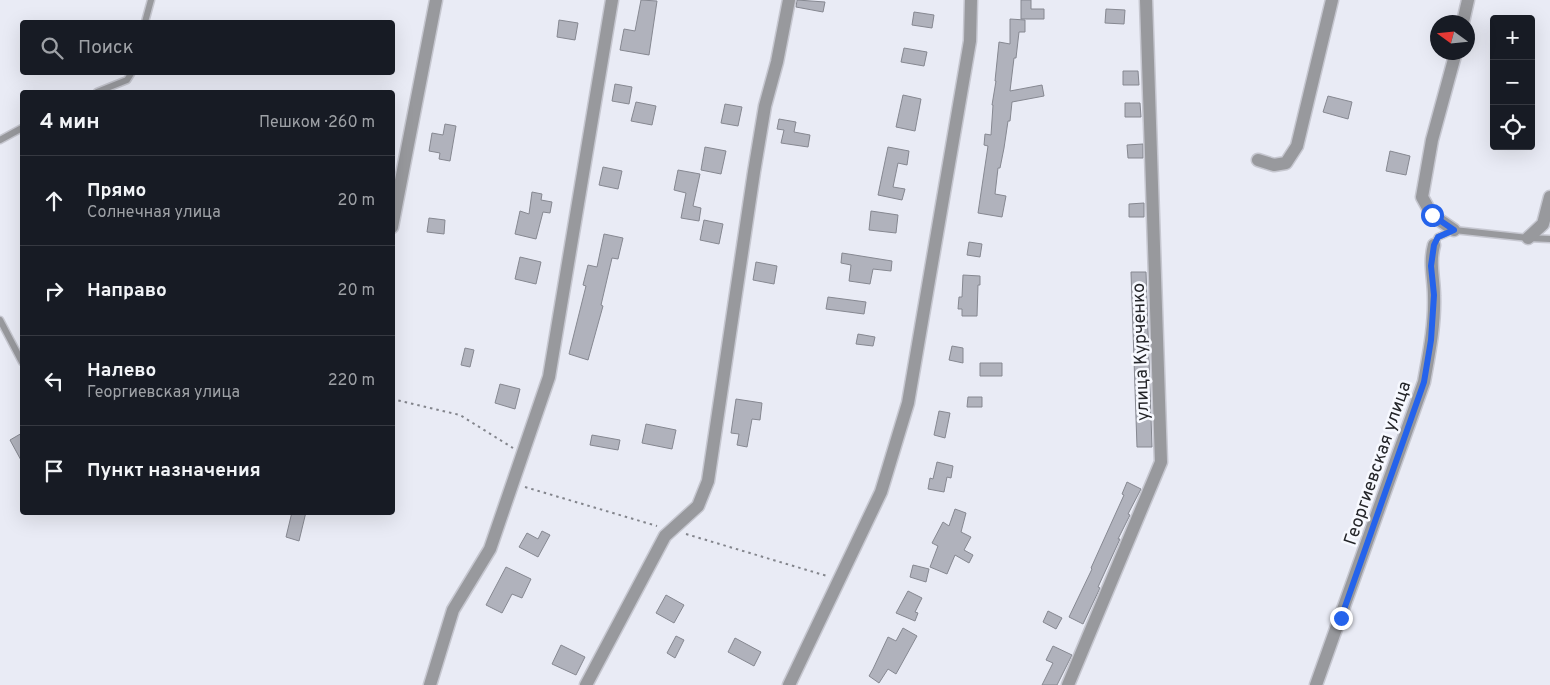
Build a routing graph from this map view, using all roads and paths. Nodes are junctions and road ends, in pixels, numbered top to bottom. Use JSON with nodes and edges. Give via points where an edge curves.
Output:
{"nodes":[{"id":1,"x":151,"y":0,"type":"edge"},
{"id":2,"x":436,"y":0,"type":"edge"},
{"id":3,"x":612,"y":0,"type":"edge"},
{"id":4,"x":789,"y":0,"type":"edge"},
{"id":5,"x":971,"y":0,"type":"edge"},
{"id":6,"x":1146,"y":0,"type":"edge"},
{"id":7,"x":1332,"y":0,"type":"edge"},
{"id":8,"x":1468,"y":0,"type":"edge"},
{"id":9,"x":1465,"y":15,"type":"edge"},
{"id":10,"x":146,"y":20,"type":"edge"},
{"id":11,"x":1454,"y":60,"type":"edge"},
{"id":12,"x":130,"y":75,"type":"edge"},
{"id":13,"x":102,"y":90,"type":"edge"},
{"id":14,"x":20,"y":129,"type":"edge"},
{"id":15,"x":0,"y":140,"type":"edge"},
{"id":16,"x":1258,"y":160,"type":"dead end"},
{"id":17,"x":1550,"y":197,"type":"edge"},
{"id":18,"x":395,"y":212,"type":"edge"},
{"id":19,"x":1454,"y":230,"type":"junction"},
{"id":20,"x":1528,"y":238,"type":"junction"},
{"id":21,"x":1550,"y":239,"type":"edge"},
{"id":22,"x":1434,"y":245,"type":"joint"},
{"id":23,"x":0,"y":320,"type":"edge"},
{"id":24,"x":20,"y":358,"type":"edge"},
{"id":25,"x":395,"y":399,"type":"edge"},
{"id":26,"x":523,"y":454,"type":"junction"},
{"id":27,"x":430,"y":685,"type":"edge"},
{"id":28,"x":586,"y":685,"type":"edge"},
{"id":29,"x":789,"y":685,"type":"edge"},
{"id":30,"x":1068,"y":685,"type":"edge"},
{"id":31,"x":1316,"y":685,"type":"edge"}],
"edges":[{"from":1,"to":10,"type":"lane"},
{"from":2,"to":18,"type":"street"},
{"from":3,"to":26,"type":"street","via":[[549,377]]},
{"from":4,"to":28,"type":"street","via":[[765,106],[708,481],[698,506],[665,536]]},
{"from":5,"to":29,"type":"street","via":[[970,41],[908,403],[882,492]]},
{"from":6,"to":30,"type":"street","name":"улица Курченко","via":[[1161,462]]},
{"from":7,"to":16,"type":"street","via":[[1297,146],[1286,163],[1274,165]]},
{"from":8,"to":9,"type":"street"},
{"from":11,"to":19,"type":"street","via":[[1432,140],[1422,197],[1432,215]]},
{"from":12,"to":13,"type":"lane","via":[[127,80]]},
{"from":14,"to":15,"type":"lane"},
{"from":17,"to":20,"type":"street","via":[[1543,224]]},
{"from":19,"to":20,"type":"lane"},
{"from":19,"to":22,"type":"lane","via":[[1438,237]]},
{"from":20,"to":21,"type":"lane"},
{"from":22,"to":31,"type":"street","name":"Георгиевская улица","via":[[1431,266],[1433,322],[1424,382]]},
{"from":23,"to":24,"type":"lane"},
{"from":25,"to":26,"type":"path","via":[[460,415]]},
{"from":26,"to":27,"type":"street","via":[[490,549],[453,610]]}]}
